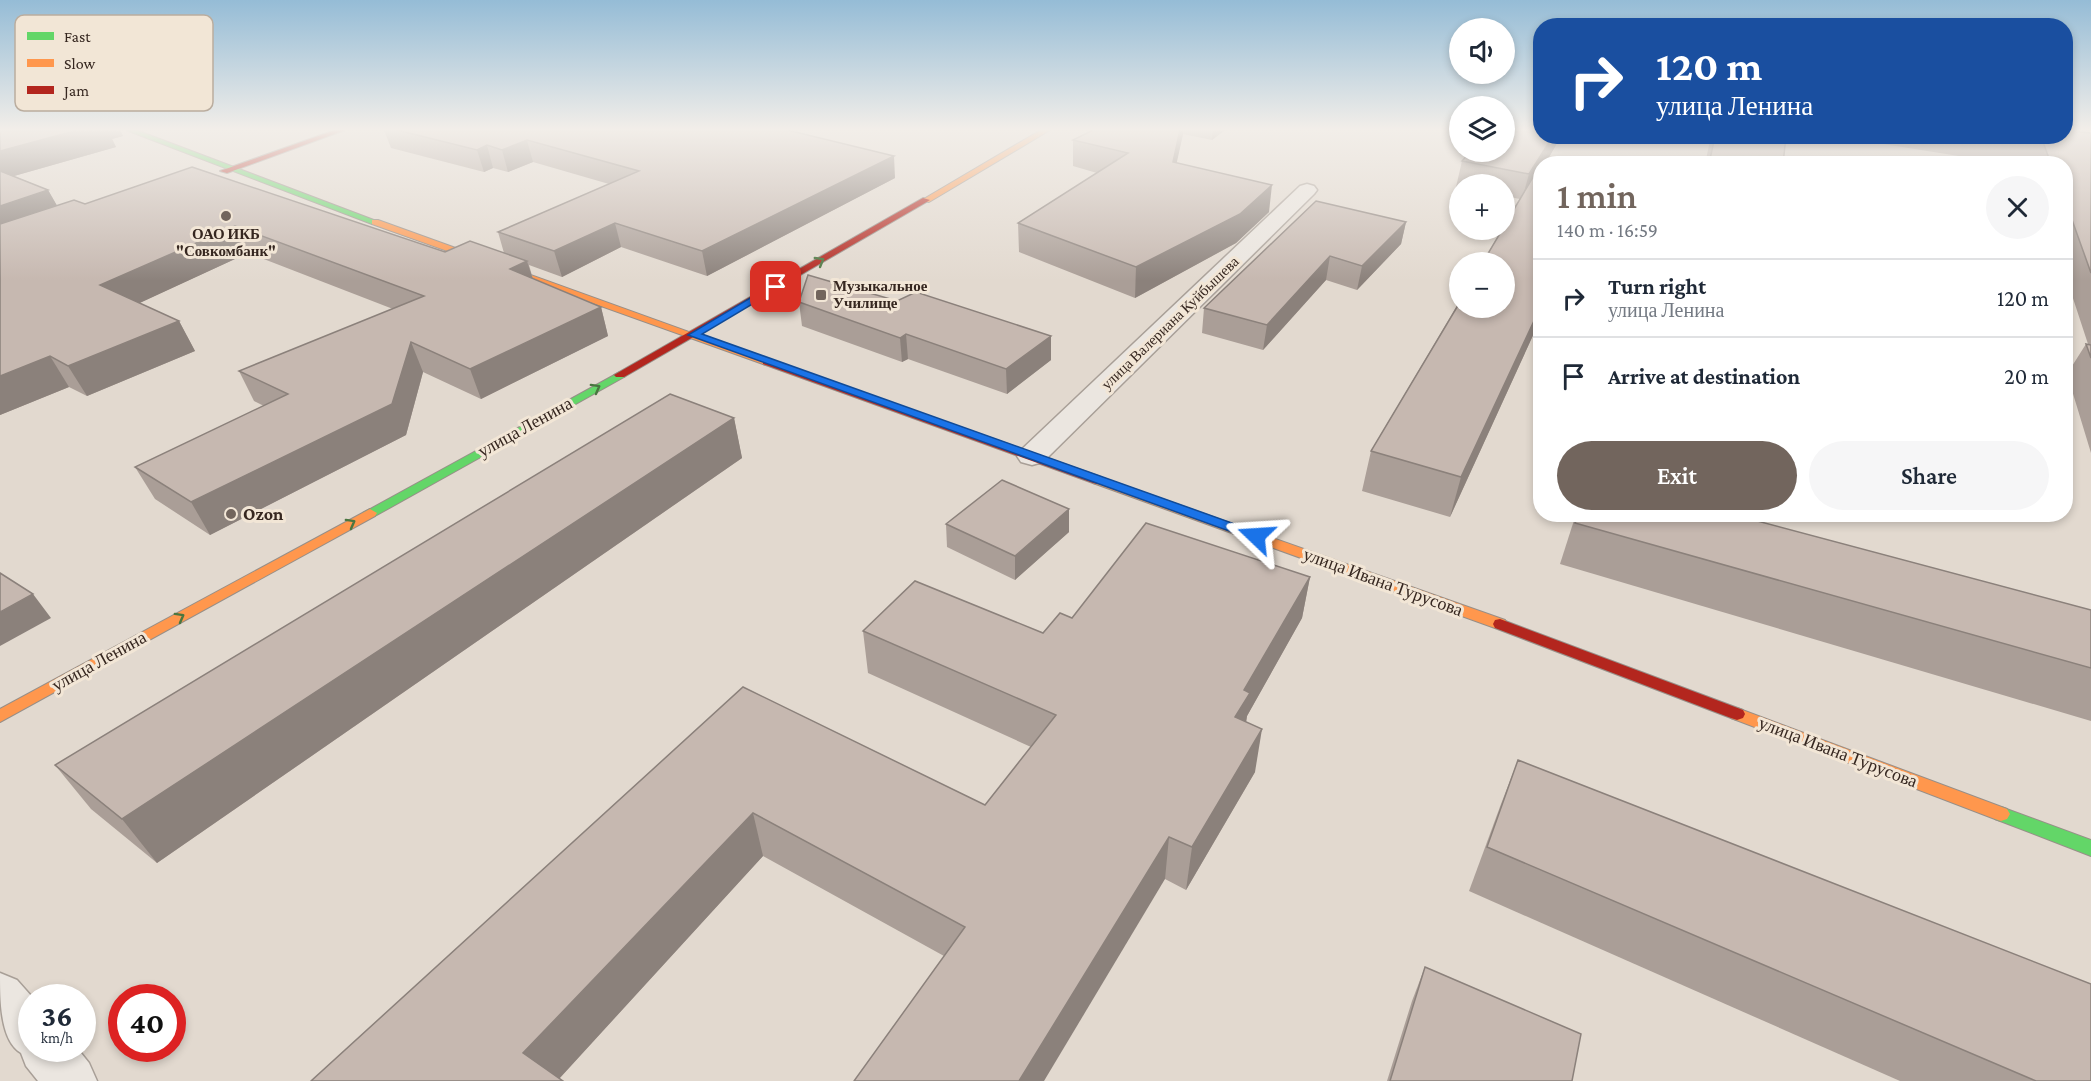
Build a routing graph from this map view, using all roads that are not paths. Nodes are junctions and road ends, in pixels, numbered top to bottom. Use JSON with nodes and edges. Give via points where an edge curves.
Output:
{"nodes":[{"id":1,"x":266,"y":180,"type":"edge"},
{"id":2,"x":959,"y":180,"type":"edge"},
{"id":3,"x":1307,"y":190,"type":"dead end"},
{"id":4,"x":693,"y":335,"type":"junction"},
{"id":5,"x":1032,"y":456,"type":"junction"},
{"id":6,"x":0,"y":716,"type":"edge"},
{"id":7,"x":2091,"y":848,"type":"edge"},
{"id":8,"x":0,"y":996,"type":"edge"},
{"id":9,"x":18,"y":1017,"type":"edge"},
{"id":10,"x":55,"y":1062,"type":"edge"},
{"id":11,"x":71,"y":1081,"type":"edge"}],
"edges":[{"from":1,"to":4,"type":"street","name":"улица Ивана Турусова"},
{"from":4,"to":2,"type":"street","name":"улица Ленина","one_way":true},
{"from":3,"to":5,"type":"street","name":"улица Валериана Куйбышева"},
{"from":4,"to":5,"type":"street","name":"улица Ивана Турусова"},
{"from":6,"to":4,"type":"street","name":"улица Ленина","one_way":true},
{"from":5,"to":7,"type":"street","name":"улица Ивана Турусова","via":[[1479,616]]},
{"from":8,"to":9,"type":"street"},
{"from":10,"to":11,"type":"street"}]}
